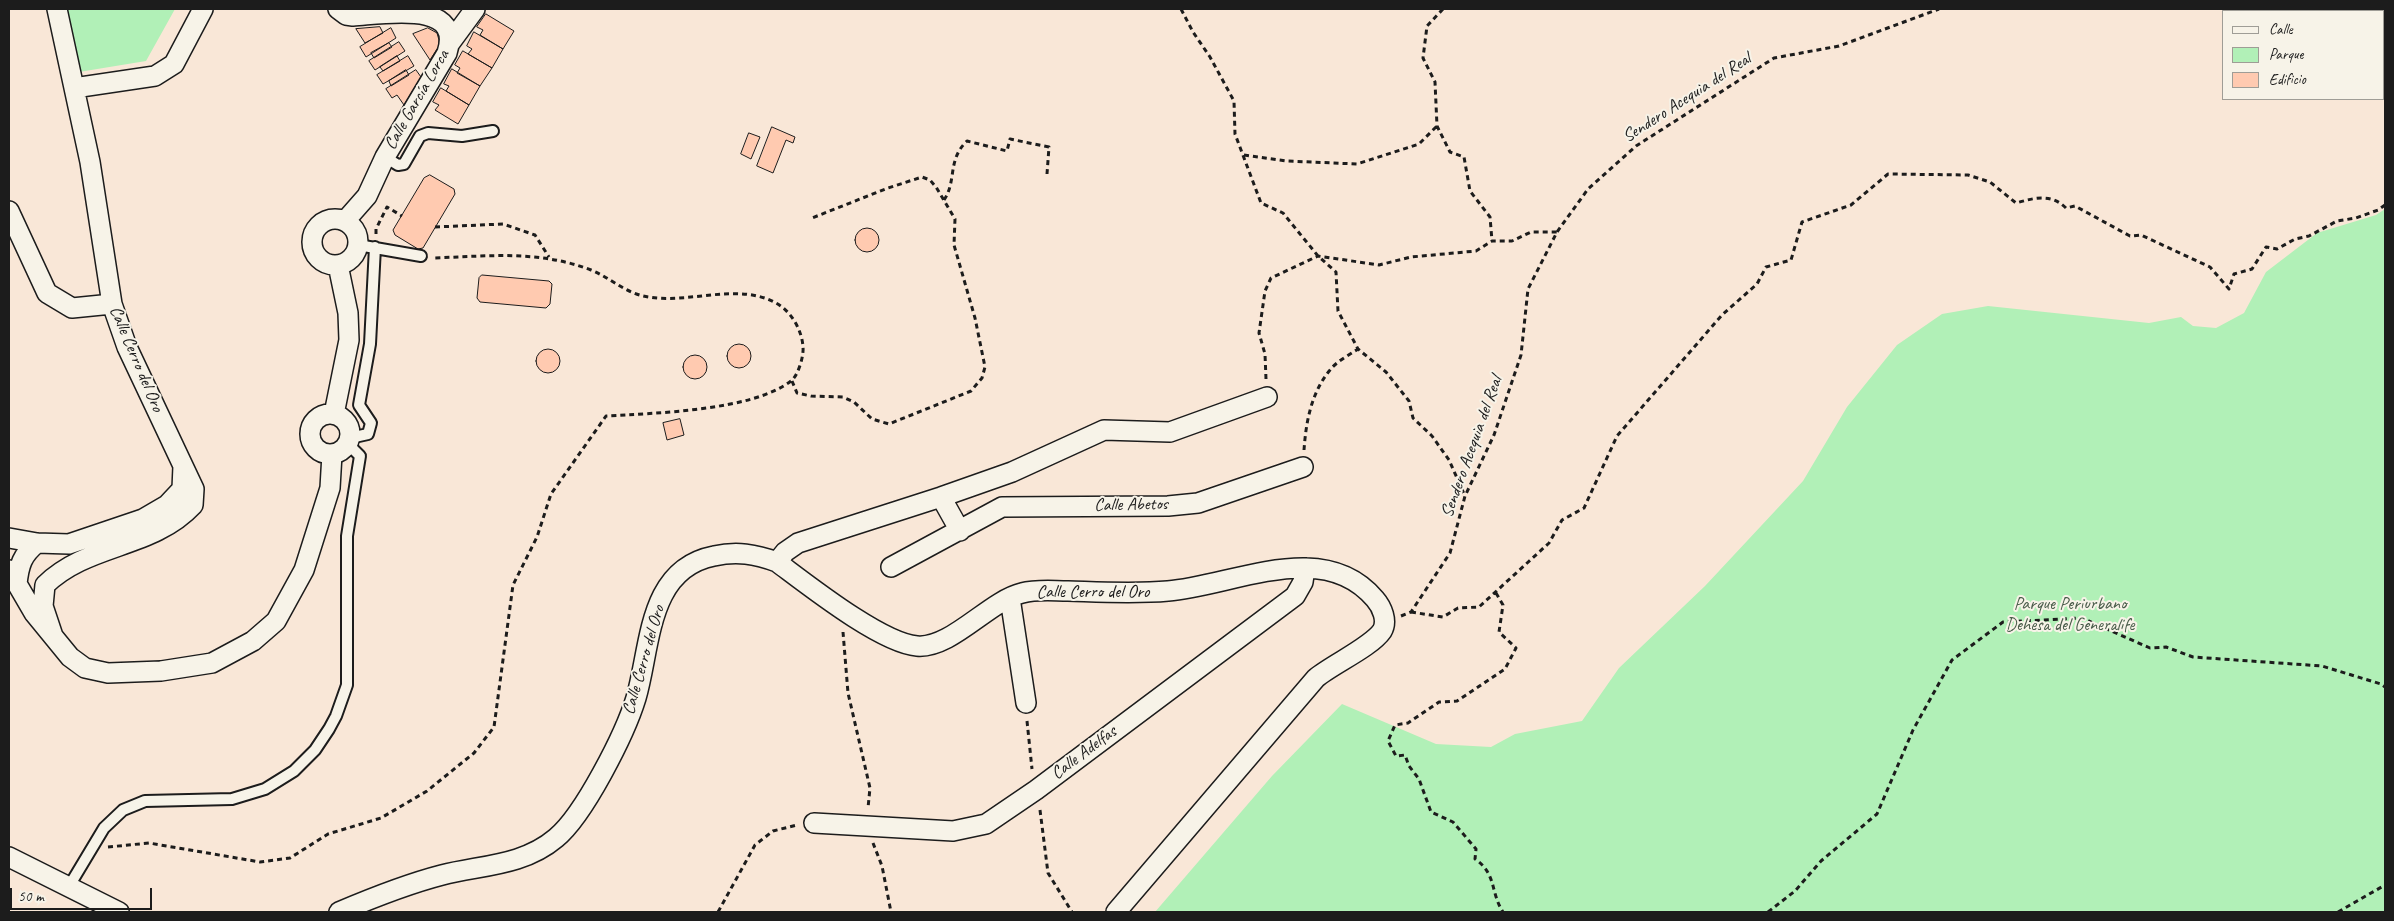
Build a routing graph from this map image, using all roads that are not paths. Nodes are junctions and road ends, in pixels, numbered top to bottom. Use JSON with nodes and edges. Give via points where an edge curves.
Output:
{"nodes":[{"id":1,"x":57,"y":9,"type":"edge"},
{"id":2,"x":203,"y":9,"type":"edge"},
{"id":3,"x":338,"y":9,"type":"edge"},
{"id":4,"x":475,"y":9,"type":"edge"},
{"id":5,"x":450,"y":43,"type":"junction"},
{"id":6,"x":74,"y":88,"type":"junction"},
{"id":7,"x":494,"y":131,"type":"dead end"},
{"id":8,"x":384,"y":157,"type":"junction"},
{"id":9,"x":9,"y":211,"type":"edge"},
{"id":10,"x":345,"y":221,"type":"junction"},
{"id":11,"x":367,"y":246,"type":"junction"},
{"id":12,"x":421,"y":256,"type":"road end"},
{"id":13,"x":338,"y":265,"type":"junction"},
{"id":14,"x":112,"y":304,"type":"junction"},
{"id":15,"x":1267,"y":397,"type":"road end"},
{"id":16,"x":334,"y":414,"type":"junction"},
{"id":17,"x":349,"y":441,"type":"junction"},
{"id":18,"x":332,"y":454,"type":"junction"},
{"id":19,"x":183,"y":465,"type":"junction"},
{"id":20,"x":1303,"y":467,"type":"road end"},
{"id":21,"x":941,"y":497,"type":"junction"},
{"id":22,"x":960,"y":531,"type":"junction"},
{"id":23,"x":9,"y":538,"type":"edge"},
{"id":24,"x":38,"y":543,"type":"junction"},
{"id":25,"x":777,"y":562,"type":"junction"},
{"id":26,"x":891,"y":567,"type":"dead end"},
{"id":27,"x":1305,"y":568,"type":"junction"},
{"id":28,"x":16,"y":582,"type":"edge"},
{"id":29,"x":45,"y":585,"type":"junction"},
{"id":30,"x":1010,"y":598,"type":"junction"},
{"id":31,"x":53,"y":636,"type":"junction"},
{"id":32,"x":1026,"y":703,"type":"road end"},
{"id":33,"x":814,"y":823,"type":"road end"},
{"id":34,"x":9,"y":857,"type":"edge"},
{"id":35,"x":68,"y":888,"type":"junction"},
{"id":36,"x":119,"y":912,"type":"edge"},
{"id":37,"x":339,"y":912,"type":"edge"},
{"id":38,"x":1116,"y":912,"type":"edge"}],
"edges":[{"from":1,"to":6,"type":"street","name":"Calle Cerro del Oro"},
{"from":2,"to":6,"type":"street","via":[[174,64],[155,76]]},
{"from":3,"to":5,"type":"street","name":"Calle García Lorca","via":[[352,16],[429,12],[446,23]]},
{"from":4,"to":5,"type":"street"},
{"from":5,"to":8,"type":"street","name":"Calle García Lorca"},
{"from":6,"to":14,"type":"street","name":"Calle Cerro del Oro","via":[[90,162]]},
{"from":7,"to":8,"type":"lane","via":[[462,136],[428,133],[420,136],[404,164],[398,165]]},
{"from":8,"to":10,"type":"street","name":"Calle García Lorca","via":[[367,196]]},
{"from":9,"to":14,"type":"street","via":[[47,292],[72,308]]},
{"from":10,"to":11,"type":"street"},
{"from":10,"to":13,"type":"street","via":[[323,223],[317,228],[312,242],[317,256],[330,265]]},
{"from":11,"to":12,"type":"lane"},
{"from":11,"to":13,"type":"street"},
{"from":11,"to":17,"type":"lane","via":[[370,344],[359,405],[372,424],[368,434]]},
{"from":13,"to":16,"type":"street","via":[[348,313],[349,340]]},
{"from":14,"to":19,"type":"street","name":"Calle Cerro del Oro","via":[[128,347]]},
{"from":15,"to":21,"type":"street","via":[[1170,432],[1104,430],[1012,472]]},
{"from":16,"to":17,"type":"street","via":[[349,426]]},
{"from":16,"to":18,"type":"street","via":[[315,420],[310,433],[314,446],[325,454]]},
{"from":17,"to":18,"type":"street","via":[[338,453]]},
{"from":17,"to":35,"type":"lane","via":[[360,456],[347,536],[349,668],[343,700],[329,729],[315,750],[294,771],[265,789],[232,799],[162,800],[135,805],[112,818]]},
{"from":18,"to":31,"type":"street","via":[[330,488],[304,570],[276,621],[253,641],[212,663],[161,671],[108,674],[85,668],[70,657]]},
{"from":19,"to":24,"type":"street","name":"Calle Cerro del Oro","via":[[182,489],[167,505],[143,519],[69,544]]},
{"from":19,"to":29,"type":"street","via":[[194,489],[193,504],[182,516],[154,534],[84,558],[59,571]]},
{"from":20,"to":22,"type":"street","name":"Calle Abetos","via":[[1198,503],[1002,507]]},
{"from":21,"to":22,"type":"street"},
{"from":21,"to":25,"type":"street","via":[[798,543]]},
{"from":22,"to":26,"type":"street","name":"Calle Abetos"},
{"from":23,"to":24,"type":"street","name":"Calle Cerro del Oro"},
{"from":24,"to":28,"type":"street","via":[[26,552],[19,565]]},
{"from":25,"to":30,"type":"street","name":"Calle Cerro del Oro","via":[[889,638],[905,644],[928,646],[943,640]]},
{"from":25,"to":37,"type":"street","name":"Calle Cerro del Oro","via":[[756,554],[724,554],[700,559],[673,579],[657,606],[636,697],[624,729],[578,814],[555,839],[508,863],[442,874]]},
{"from":27,"to":30,"type":"street","name":"Calle Cerro del Oro","via":[[1284,568],[1181,590],[1033,591]]},
{"from":27,"to":33,"type":"street","name":"Calle Adelfas","via":[[1303,582],[1295,596],[986,824],[953,831]]},
{"from":27,"to":38,"type":"street","name":"Calle Cerro del Oro","via":[[1326,570],[1351,579],[1379,603],[1383,610],[1382,630],[1316,678]]},
{"from":28,"to":29,"type":"street","via":[[32,592]]},
{"from":28,"to":31,"type":"street","via":[[34,613]]},
{"from":29,"to":31,"type":"street","via":[[43,606]]},
{"from":30,"to":32,"type":"street"},
{"from":34,"to":35,"type":"street"},
{"from":35,"to":36,"type":"street"}]}
